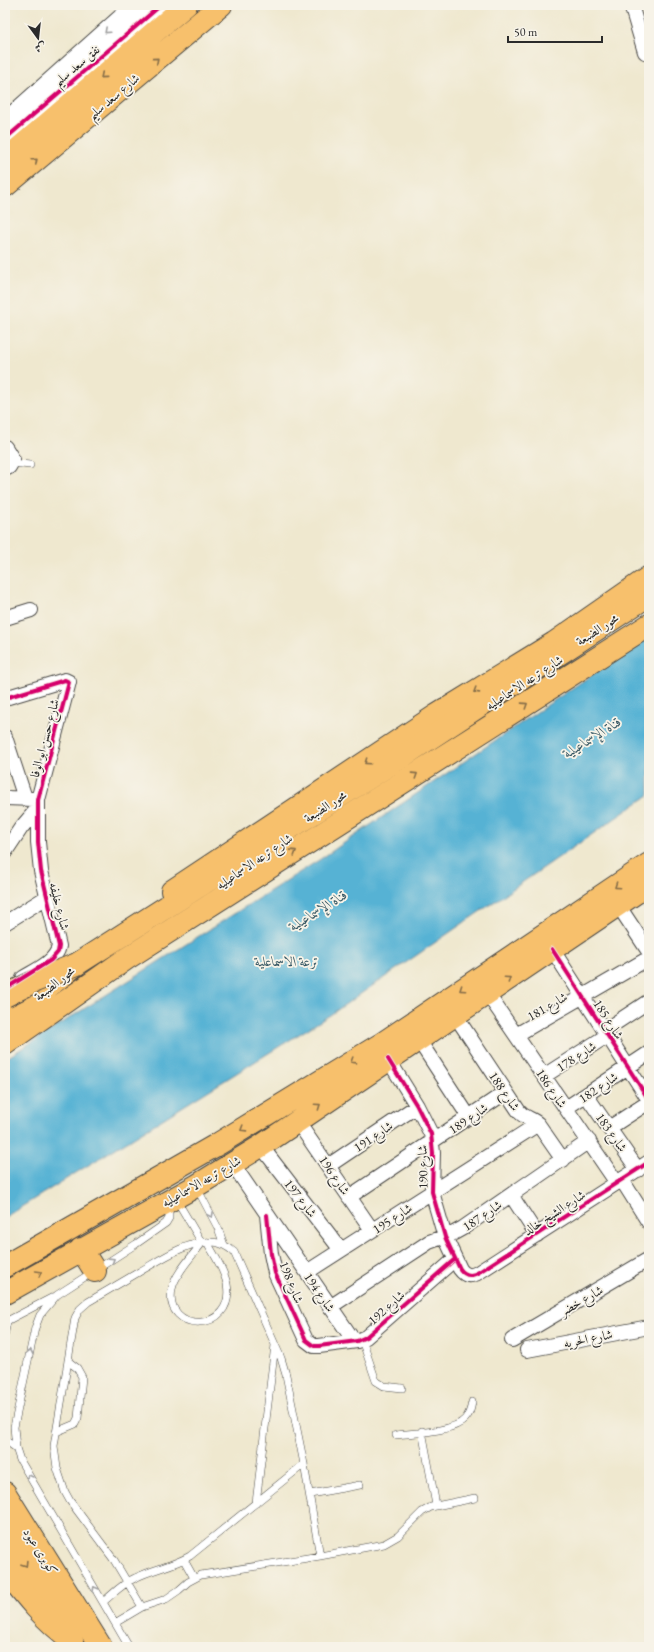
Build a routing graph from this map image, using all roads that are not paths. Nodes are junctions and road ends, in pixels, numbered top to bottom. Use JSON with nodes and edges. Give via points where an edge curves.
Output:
{"nodes":[{"id":1,"x":136,"y":5,"type":"edge"},
{"id":2,"x":161,"y":5,"type":"edge"},
{"id":3,"x":186,"y":5,"type":"edge"},
{"id":4,"x":221,"y":5,"type":"edge"},
{"id":5,"x":631,"y":5,"type":"edge"},
{"id":6,"x":645,"y":52,"type":"dead end"},
{"id":7,"x":5,"y":122,"type":"edge"},
{"id":8,"x":5,"y":140,"type":"edge"},
{"id":9,"x":5,"y":160,"type":"edge"},
{"id":10,"x":5,"y":186,"type":"edge"},
{"id":11,"x":5,"y":447,"type":"edge"},
{"id":12,"x":30,"y":465,"type":"dead end"},
{"id":13,"x":9,"y":466,"type":"edge"},
{"id":14,"x":649,"y":577,"type":"edge"},
{"id":15,"x":648,"y":599,"type":"edge"},
{"id":16,"x":31,"y":610,"type":"dead end"},
{"id":17,"x":5,"y":618,"type":"edge"},
{"id":18,"x":649,"y":625,"type":"edge"},
{"id":19,"x":5,"y":698,"type":"edge"},
{"id":20,"x":5,"y":737,"type":"edge"},
{"id":21,"x":5,"y":798,"type":"edge"},
{"id":22,"x":34,"y":802,"type":"junction"},
{"id":23,"x":9,"y":838,"type":"edge"},
{"id":24,"x":5,"y":852,"type":"edge"},
{"id":25,"x":649,"y":864,"type":"edge"},
{"id":26,"x":648,"y":888,"type":"edge"},
{"id":27,"x":47,"y":897,"type":"junction"},
{"id":28,"x":618,"y":905,"type":"junction"},
{"id":29,"x":5,"y":923,"type":"edge"},
{"id":30,"x":552,"y":949,"type":"junction"},
{"id":31,"x":649,"y":952,"type":"edge"},
{"id":32,"x":649,"y":958,"type":"edge"},
{"id":33,"x":77,"y":964,"type":"junction"},
{"id":34,"x":5,"y":989,"type":"edge"},
{"id":35,"x":487,"y":993,"type":"junction"},
{"id":36,"x":583,"y":996,"type":"junction"},
{"id":37,"x":5,"y":998,"type":"edge"},
{"id":38,"x":649,"y":1001,"type":"edge"},
{"id":39,"x":454,"y":1015,"type":"junction"},
{"id":40,"x":5,"y":1022,"type":"edge"},
{"id":41,"x":5,"y":1030,"type":"edge"},
{"id":42,"x":606,"y":1033,"type":"junction"},
{"id":43,"x":516,"y":1035,"type":"junction"},
{"id":44,"x":418,"y":1039,"type":"junction"},
{"id":45,"x":5,"y":1044,"type":"edge"},
{"id":46,"x":649,"y":1053,"type":"edge"},
{"id":47,"x":388,"y":1059,"type":"junction"},
{"id":48,"x":628,"y":1067,"type":"junction"},
{"id":49,"x":544,"y":1076,"type":"junction"},
{"id":50,"x":506,"y":1092,"type":"junction"},
{"id":51,"x":586,"y":1095,"type":"junction"},
{"id":52,"x":649,"y":1101,"type":"edge"},
{"id":53,"x":417,"y":1106,"type":"junction"},
{"id":54,"x":566,"y":1108,"type":"junction"},
{"id":55,"x":469,"y":1117,"type":"junction"},
{"id":56,"x":297,"y":1121,"type":"junction"},
{"id":57,"x":538,"y":1124,"type":"junction"},
{"id":58,"x":609,"y":1128,"type":"junction"},
{"id":59,"x":432,"y":1142,"type":"junction"},
{"id":60,"x":589,"y":1142,"type":"junction"},
{"id":61,"x":261,"y":1146,"type":"junction"},
{"id":62,"x":563,"y":1160,"type":"junction"},
{"id":63,"x":232,"y":1163,"type":"junction"},
{"id":64,"x":328,"y":1166,"type":"junction"},
{"id":65,"x":643,"y":1166,"type":"edge"},
{"id":66,"x":620,"y":1181,"type":"junction"},
{"id":67,"x":196,"y":1186,"type":"junction"},
{"id":68,"x":432,"y":1192,"type":"junction"},
{"id":69,"x":511,"y":1195,"type":"junction"},
{"id":70,"x":349,"y":1197,"type":"junction"},
{"id":71,"x":172,"y":1199,"type":"junction"},
{"id":72,"x":267,"y":1214,"type":"junction"},
{"id":73,"x":649,"y":1223,"type":"edge"},
{"id":74,"x":372,"y":1230,"type":"junction"},
{"id":75,"x":537,"y":1235,"type":"junction"},
{"id":76,"x":445,"y":1237,"type":"junction"},
{"id":77,"x":205,"y":1242,"type":"junction"},
{"id":78,"x":224,"y":1245,"type":"junction"},
{"id":79,"x":81,"y":1249,"type":"junction"},
{"id":80,"x":341,"y":1250,"type":"junction"},
{"id":81,"x":455,"y":1259,"type":"junction"},
{"id":82,"x":649,"y":1259,"type":"edge"},
{"id":83,"x":5,"y":1266,"type":"edge"},
{"id":84,"x":95,"y":1270,"type":"junction"},
{"id":85,"x":307,"y":1272,"type":"junction"},
{"id":86,"x":469,"y":1276,"type":"joint"},
{"id":87,"x":5,"y":1293,"type":"edge"},
{"id":88,"x":57,"y":1295,"type":"junction"},
{"id":89,"x":330,"y":1307,"type":"junction"},
{"id":90,"x":6,"y":1322,"type":"edge"},
{"id":91,"x":649,"y":1327,"type":"edge"},
{"id":92,"x":5,"y":1332,"type":"edge"},
{"id":93,"x":358,"y":1340,"type":"junction"},
{"id":94,"x":512,"y":1340,"type":"dead end"},
{"id":95,"x":275,"y":1344,"type":"junction"},
{"id":96,"x":319,"y":1346,"type":"joint"},
{"id":97,"x":527,"y":1350,"type":"dead end"},
{"id":98,"x":68,"y":1361,"type":"junction"},
{"id":99,"x":402,"y":1388,"type":"dead end"},
{"id":100,"x":472,"y":1402,"type":"dead end"},
{"id":101,"x":422,"y":1431,"type":"junction"},
{"id":102,"x":56,"y":1432,"type":"junction"},
{"id":103,"x":396,"y":1435,"type":"dead end"},
{"id":104,"x":5,"y":1440,"type":"edge"},
{"id":105,"x":16,"y":1448,"type":"junction"},
{"id":106,"x":304,"y":1464,"type":"junction"},
{"id":107,"x":360,"y":1485,"type":"dead end"},
{"id":108,"x":5,"y":1493,"type":"edge"},
{"id":109,"x":310,"y":1494,"type":"junction"},
{"id":110,"x":475,"y":1498,"type":"dead end"},
{"id":111,"x":256,"y":1503,"type":"junction"},
{"id":112,"x":436,"y":1505,"type":"junction"},
{"id":113,"x":5,"y":1531,"type":"edge"},
{"id":114,"x":320,"y":1556,"type":"junction"},
{"id":115,"x":184,"y":1560,"type":"junction"},
{"id":116,"x":5,"y":1569,"type":"edge"},
{"id":117,"x":194,"y":1578,"type":"junction"},
{"id":118,"x":127,"y":1582,"type":"junction"},
{"id":119,"x":47,"y":1596,"type":"junction"},
{"id":120,"x":103,"y":1602,"type":"junction"},
{"id":121,"x":142,"y":1607,"type":"junction"},
{"id":122,"x":115,"y":1623,"type":"junction"},
{"id":123,"x":74,"y":1644,"type":"edge"},
{"id":124,"x":101,"y":1647,"type":"edge"},
{"id":125,"x":129,"y":1647,"type":"edge"}],
"edges":[{"from":1,"to":7,"type":"street","one_way":true},
{"from":2,"to":8,"type":"street","name":"نفق سعد سليم"},
{"from":3,"to":9,"type":"main road","name":"شارع سعد سليم","one_way":true},
{"from":10,"to":4,"type":"main road","name":"شارع سعد سليم","one_way":true},
{"from":5,"to":6,"type":"street"},
{"from":11,"to":13,"type":"street","via":[[13,458]]},
{"from":12,"to":13,"type":"lane"},
{"from":14,"to":37,"type":"main road","name":"شارع ترعه الاسماعيليه","one_way":true,"via":[[554,643],[437,715],[133,917]]},
{"from":15,"to":33,"type":"main road","name":"محور الضبعة"},
{"from":15,"to":41,"type":"main road","name":"شارع ترعه الاسماعيليه"},
{"from":16,"to":17,"type":"street"},
{"from":45,"to":18,"type":"main road","name":"محور الضبعة","one_way":true,"via":[[126,959]]},
{"from":19,"to":22,"type":"street","name":"شارع حسن ابو الوفا","via":[[65,680],[69,682]]},
{"from":20,"to":22,"type":"street"},
{"from":21,"to":22,"type":"street"},
{"from":22,"to":23,"type":"street","via":[[21,828]]},
{"from":22,"to":27,"type":"street","name":"شارع خليفه","via":[[41,871]]},
{"from":23,"to":24,"type":"street"},
{"from":25,"to":83,"type":"main road","name":"شارع ترعه الاسماعيليه","one_way":true,"via":[[383,1043],[218,1144]]},
{"from":26,"to":28,"type":"main road","name":"شارع ترعه الاسماعيليه"},
{"from":27,"to":29,"type":"street"},
{"from":27,"to":34,"type":"street","name":"شارع خليفه","via":[[58,941],[58,952],[51,960]]},
{"from":28,"to":30,"type":"main road","name":"شارع ترعه الاسماعيليه"},
{"from":28,"to":31,"type":"street"},
{"from":35,"to":30,"type":"main road","name":"شارع ترعه الاسماعيليه","one_way":true},
{"from":30,"to":36,"type":"street","name":"شارع 185"},
{"from":32,"to":36,"type":"street","name":"شارع 181"},
{"from":33,"to":37,"type":"main road","bridge":true,"via":[[35,981]]},
{"from":33,"to":40,"type":"main road","name":"محور الضبعة","bridge":true},
{"from":35,"to":39,"type":"main road","name":"شارع ترعه الاسماعيليه"},
{"from":35,"to":43,"type":"street","name":"شارع 186"},
{"from":36,"to":42,"type":"street","name":"شارع 185"},
{"from":36,"to":43,"type":"street","name":"شارع 181"},
{"from":38,"to":42,"type":"street","name":"شارع 178"},
{"from":39,"to":44,"type":"main road","name":"شارع ترعه الاسماعيليه"},
{"from":39,"to":50,"type":"street","name":"شارع 188"},
{"from":42,"to":48,"type":"street","name":"شارع 185"},
{"from":42,"to":49,"type":"street","name":"شارع 178"},
{"from":43,"to":49,"type":"street","name":"شارع 186"},
{"from":44,"to":47,"type":"main road","name":"شارع ترعه الاسماعيليه"},
{"from":44,"to":55,"type":"street"},
{"from":46,"to":48,"type":"street","name":"شارع 182"},
{"from":47,"to":53,"type":"street","name":"شارع 190"},
{"from":56,"to":47,"type":"main road","name":"شارع ترعه الاسماعيليه","one_way":true},
{"from":48,"to":51,"type":"street","name":"شارع 182"},
{"from":48,"to":52,"type":"street","name":"شارع 185"},
{"from":49,"to":54,"type":"street","name":"شارع 186"},
{"from":50,"to":55,"type":"street","name":"شارع 189"},
{"from":50,"to":57,"type":"street","name":"شارع 188","via":[[521,1114]]},
{"from":51,"to":54,"type":"street","name":"شارع 182"},
{"from":51,"to":58,"type":"street","name":"شارع 183"},
{"from":52,"to":58,"type":"street"},
{"from":53,"to":59,"type":"street","name":"شارع 190"},
{"from":53,"to":64,"type":"street","name":"شارع 191"},
{"from":54,"to":60,"type":"street","name":"شارع 186"},
{"from":55,"to":59,"type":"street","name":"شارع 189"},
{"from":56,"to":61,"type":"main road","name":"شارع ترعه الاسماعيليه"},
{"from":56,"to":64,"type":"street","name":"شارع 196"},
{"from":57,"to":62,"type":"street","name":"شارع 188"},
{"from":57,"to":68,"type":"street","name":"شارع 195"},
{"from":58,"to":65,"type":"street","name":"شارع 183"},
{"from":59,"to":68,"type":"street","name":"شارع 190"},
{"from":59,"to":70,"type":"street","name":"شارع 189"},
{"from":60,"to":62,"type":"street","name":"شارع 187"},
{"from":60,"to":66,"type":"street","name":"شارع 186"},
{"from":61,"to":63,"type":"main road","name":"شارع ترعه الاسماعيليه"},
{"from":61,"to":80,"type":"street","name":"شارع 197"},
{"from":62,"to":69,"type":"street","name":"شارع 187"},
{"from":63,"to":67,"type":"main road","name":"شارع ترعه الاسماعيليه"},
{"from":63,"to":72,"type":"street","name":"شارع 194"},
{"from":64,"to":70,"type":"street","name":"شارع 196"},
{"from":65,"to":66,"type":"street","name":"شارع الشيخ خالد"},
{"from":66,"to":73,"type":"street","name":"شارع 186"},
{"from":66,"to":75,"type":"street","name":"شارع الشيخ خالد"},
{"from":67,"to":71,"type":"main road","name":"شارع ترعه الاسماعيليه"},
{"from":67,"to":78,"type":"lane","one_way":true},
{"from":68,"to":74,"type":"street","name":"شارع 195"},
{"from":68,"to":76,"type":"street","name":"شارع 190"},
{"from":69,"to":75,"type":"street"},
{"from":69,"to":76,"type":"street","name":"شارع 187"},
{"from":70,"to":74,"type":"street","name":"شارع 196"},
{"from":71,"to":77,"type":"lane"},
{"from":71,"to":79,"type":"main road","name":"شارع ترعه الاسماعيليه"},
{"from":84,"to":71,"type":"lane","one_way":true,"via":[[166,1223]]},
{"from":72,"to":85,"type":"street","name":"شارع 194"},
{"from":72,"to":96,"type":"street","name":"شارع 198","via":[[270,1254],[275,1273],[306,1340],[314,1346]]},
{"from":74,"to":80,"type":"street","name":"شارع 195"},
{"from":75,"to":86,"type":"street","name":"شارع الشيخ خالد"},
{"from":76,"to":81,"type":"street","name":"شارع 190"},
{"from":76,"to":89,"type":"street","name":"شارع 187","via":[[429,1242]]},
{"from":77,"to":77,"type":"lane","via":[[226,1278],[227,1293],[224,1307],[215,1318],[196,1323],[183,1319],[178,1314],[172,1296],[177,1278]]},
{"from":77,"to":78,"type":"lane"},
{"from":77,"to":98,"type":"lane","via":[[172,1253],[84,1305],[75,1318]]},
{"from":78,"to":95,"type":"lane","via":[[236,1256]]},
{"from":79,"to":84,"type":"main road"},
{"from":87,"to":79,"type":"main road","name":"شارع ترعه الاسماعيليه","one_way":true},
{"from":80,"to":85,"type":"street","name":"شارع 195"},
{"from":81,"to":86,"type":"street","name":"شارع 190","via":[[463,1273]]},
{"from":81,"to":93,"type":"street","name":"شارع 192","via":[[370,1335]]},
{"from":82,"to":94,"type":"street","name":"شارع خضر"},
{"from":84,"to":88,"type":"lane"},
{"from":85,"to":89,"type":"street","name":"شارع 194"},
{"from":88,"to":90,"type":"lane"},
{"from":105,"to":88,"type":"lane","one_way":true,"via":[[14,1427],[35,1328],[40,1316]]},
{"from":89,"to":93,"type":"street","name":"شارع 194"},
{"from":90,"to":92,"type":"lane"},
{"from":91,"to":97,"type":"street","name":"شارع الحريه"},
{"from":93,"to":96,"type":"street","name":"شارع 192"},
{"from":93,"to":99,"type":"lane","via":[[376,1381],[384,1386]]},
{"from":95,"to":106,"type":"lane","via":[[291,1392]]},
{"from":95,"to":111,"type":"lane"},
{"from":98,"to":102,"type":"lane"},
{"from":98,"to":102,"type":"lane","via":[[77,1368],[82,1377],[79,1415],[75,1424]]},
{"from":100,"to":101,"type":"lane","via":[[469,1414],[460,1424]]},
{"from":101,"to":103,"type":"lane"},
{"from":101,"to":112,"type":"lane"},
{"from":102,"to":118,"type":"lane","via":[[54,1446],[57,1468],[65,1492]]},
{"from":104,"to":105,"type":"lane"},
{"from":120,"to":105,"type":"lane","one_way":true,"via":[[26,1472]]},
{"from":106,"to":109,"type":"lane"},
{"from":106,"to":111,"type":"lane"},
{"from":107,"to":109,"type":"lane"},
{"from":108,"to":119,"type":"main road","name":"كوبرى عبود"},
{"from":109,"to":114,"type":"lane"},
{"from":110,"to":112,"type":"lane"},
{"from":111,"to":115,"type":"lane"},
{"from":112,"to":114,"type":"lane","via":[[422,1512],[398,1536],[384,1544]]},
{"from":113,"to":119,"type":"main road","name":"كوبرى عبود","one_way":true},
{"from":114,"to":117,"type":"lane","via":[[215,1572]]},
{"from":115,"to":117,"type":"lane"},
{"from":115,"to":118,"type":"lane"},
{"from":116,"to":119,"type":"main road"},
{"from":117,"to":121,"type":"lane","via":[[166,1599]]},
{"from":118,"to":120,"type":"lane"},
{"from":118,"to":121,"type":"lane"},
{"from":119,"to":123,"type":"main road","via":[[50,1623]]},
{"from":119,"to":124,"type":"main road"},
{"from":120,"to":122,"type":"lane"},
{"from":121,"to":122,"type":"lane"},
{"from":122,"to":125,"type":"lane"}]}
